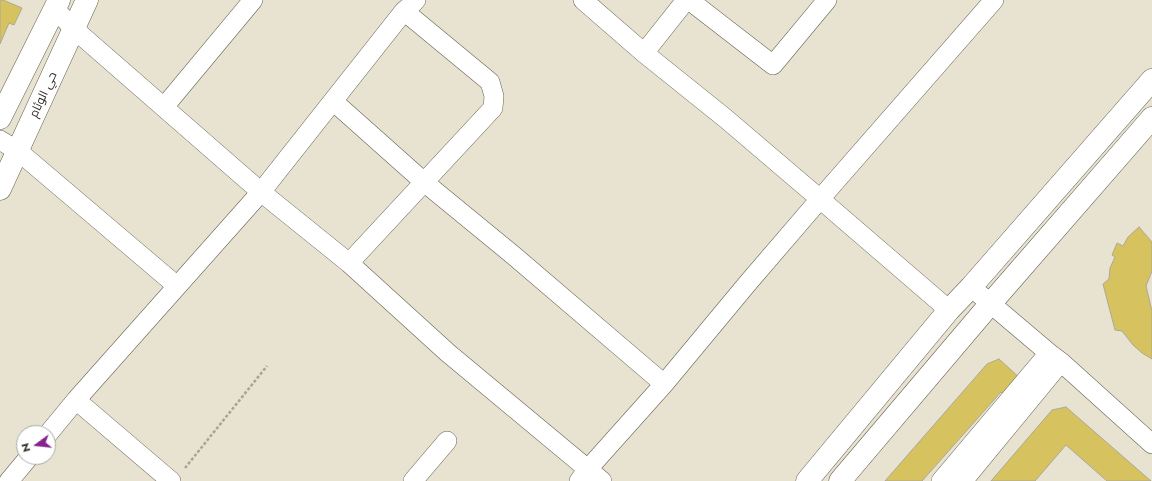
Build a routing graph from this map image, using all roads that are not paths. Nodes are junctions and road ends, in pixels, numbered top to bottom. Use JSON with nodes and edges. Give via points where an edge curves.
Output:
{"nodes":[{"id":1,"x":87,"y":0,"type":"edge"},
{"id":2,"x":253,"y":0,"type":"edge"},
{"id":3,"x":583,"y":0,"type":"edge"},
{"id":4,"x":688,"y":0,"type":"edge"},
{"id":5,"x":827,"y":0,"type":"edge"},
{"id":6,"x":985,"y":3,"type":"edge"},
{"id":7,"x":408,"y":4,"type":"edge"},
{"id":8,"x":57,"y":5,"type":"edge"},
{"id":9,"x":74,"y":29,"type":"junction"},
{"id":10,"x":644,"y":53,"type":"junction"},
{"id":11,"x":1152,"y":80,"type":"edge"},
{"id":12,"x":333,"y":101,"type":"junction"},
{"id":13,"x":164,"y":107,"type":"junction"},
{"id":14,"x":0,"y":118,"type":"edge"},
{"id":15,"x":1152,"y":118,"type":"edge"},
{"id":16,"x":9,"y":146,"type":"edge"},
{"id":17,"x":424,"y":182,"type":"junction"},
{"id":18,"x":0,"y":189,"type":"edge"},
{"id":19,"x":261,"y":192,"type":"junction"},
{"id":20,"x":820,"y":199,"type":"junction"},
{"id":21,"x":349,"y":263,"type":"junction"},
{"id":22,"x":177,"y":286,"type":"junction"},
{"id":23,"x":971,"y":286,"type":"junction"},
{"id":24,"x":991,"y":303,"type":"junction"},
{"id":25,"x":949,"y":310,"type":"junction"},
{"id":26,"x":1055,"y":358,"type":"junction"},
{"id":27,"x":664,"y":384,"type":"junction"},
{"id":28,"x":76,"y":400,"type":"junction"},
{"id":29,"x":55,"y":425,"type":"edge"},
{"id":30,"x":447,"y":441,"type":"dead end"},
{"id":31,"x":1152,"y":444,"type":"edge"},
{"id":32,"x":22,"y":465,"type":"edge"},
{"id":33,"x":177,"y":475,"type":"edge"},
{"id":34,"x":590,"y":477,"type":"edge"},
{"id":35,"x":9,"y":481,"type":"edge"},
{"id":36,"x":413,"y":481,"type":"edge"},
{"id":37,"x":807,"y":481,"type":"edge"},
{"id":38,"x":840,"y":481,"type":"edge"},
{"id":39,"x":941,"y":481,"type":"edge"},
{"id":40,"x":963,"y":481,"type":"edge"}],
"edges":[{"from":1,"to":9,"type":"street","name":"حي الوئام"},
{"from":2,"to":13,"type":"street"},
{"from":3,"to":10,"type":"street"},
{"from":4,"to":5,"type":"street","via":[[772,65]]},
{"from":4,"to":10,"type":"street"},
{"from":6,"to":20,"type":"street"},
{"from":7,"to":12,"type":"street"},
{"from":7,"to":17,"type":"street","via":[[490,82],[494,96],[494,108]]},
{"from":8,"to":9,"type":"street"},
{"from":8,"to":14,"type":"street"},
{"from":9,"to":13,"type":"street"},
{"from":9,"to":16,"type":"street","name":"حي الوئام"},
{"from":10,"to":20,"type":"street"},
{"from":11,"to":23,"type":"street"},
{"from":12,"to":17,"type":"street"},
{"from":12,"to":19,"type":"street"},
{"from":13,"to":19,"type":"street"},
{"from":15,"to":24,"type":"street"},
{"from":16,"to":18,"type":"street","name":"حي الوئام"},
{"from":16,"to":22,"type":"street"},
{"from":17,"to":21,"type":"street"},
{"from":17,"to":27,"type":"street","via":[[514,255]]},
{"from":19,"to":21,"type":"street"},
{"from":19,"to":22,"type":"street"},
{"from":20,"to":25,"type":"street"},
{"from":20,"to":27,"type":"street"},
{"from":21,"to":34,"type":"street"},
{"from":22,"to":28,"type":"street"},
{"from":23,"to":24,"type":"street"},
{"from":23,"to":25,"type":"street"},
{"from":24,"to":26,"type":"street"},
{"from":24,"to":38,"type":"street"},
{"from":25,"to":37,"type":"street"},
{"from":26,"to":31,"type":"street"},
{"from":26,"to":39,"type":"street"},
{"from":26,"to":40,"type":"street"},
{"from":27,"to":34,"type":"street"},
{"from":28,"to":29,"type":"street"},
{"from":28,"to":33,"type":"street"},
{"from":30,"to":36,"type":"street"},
{"from":32,"to":35,"type":"street"}]}
